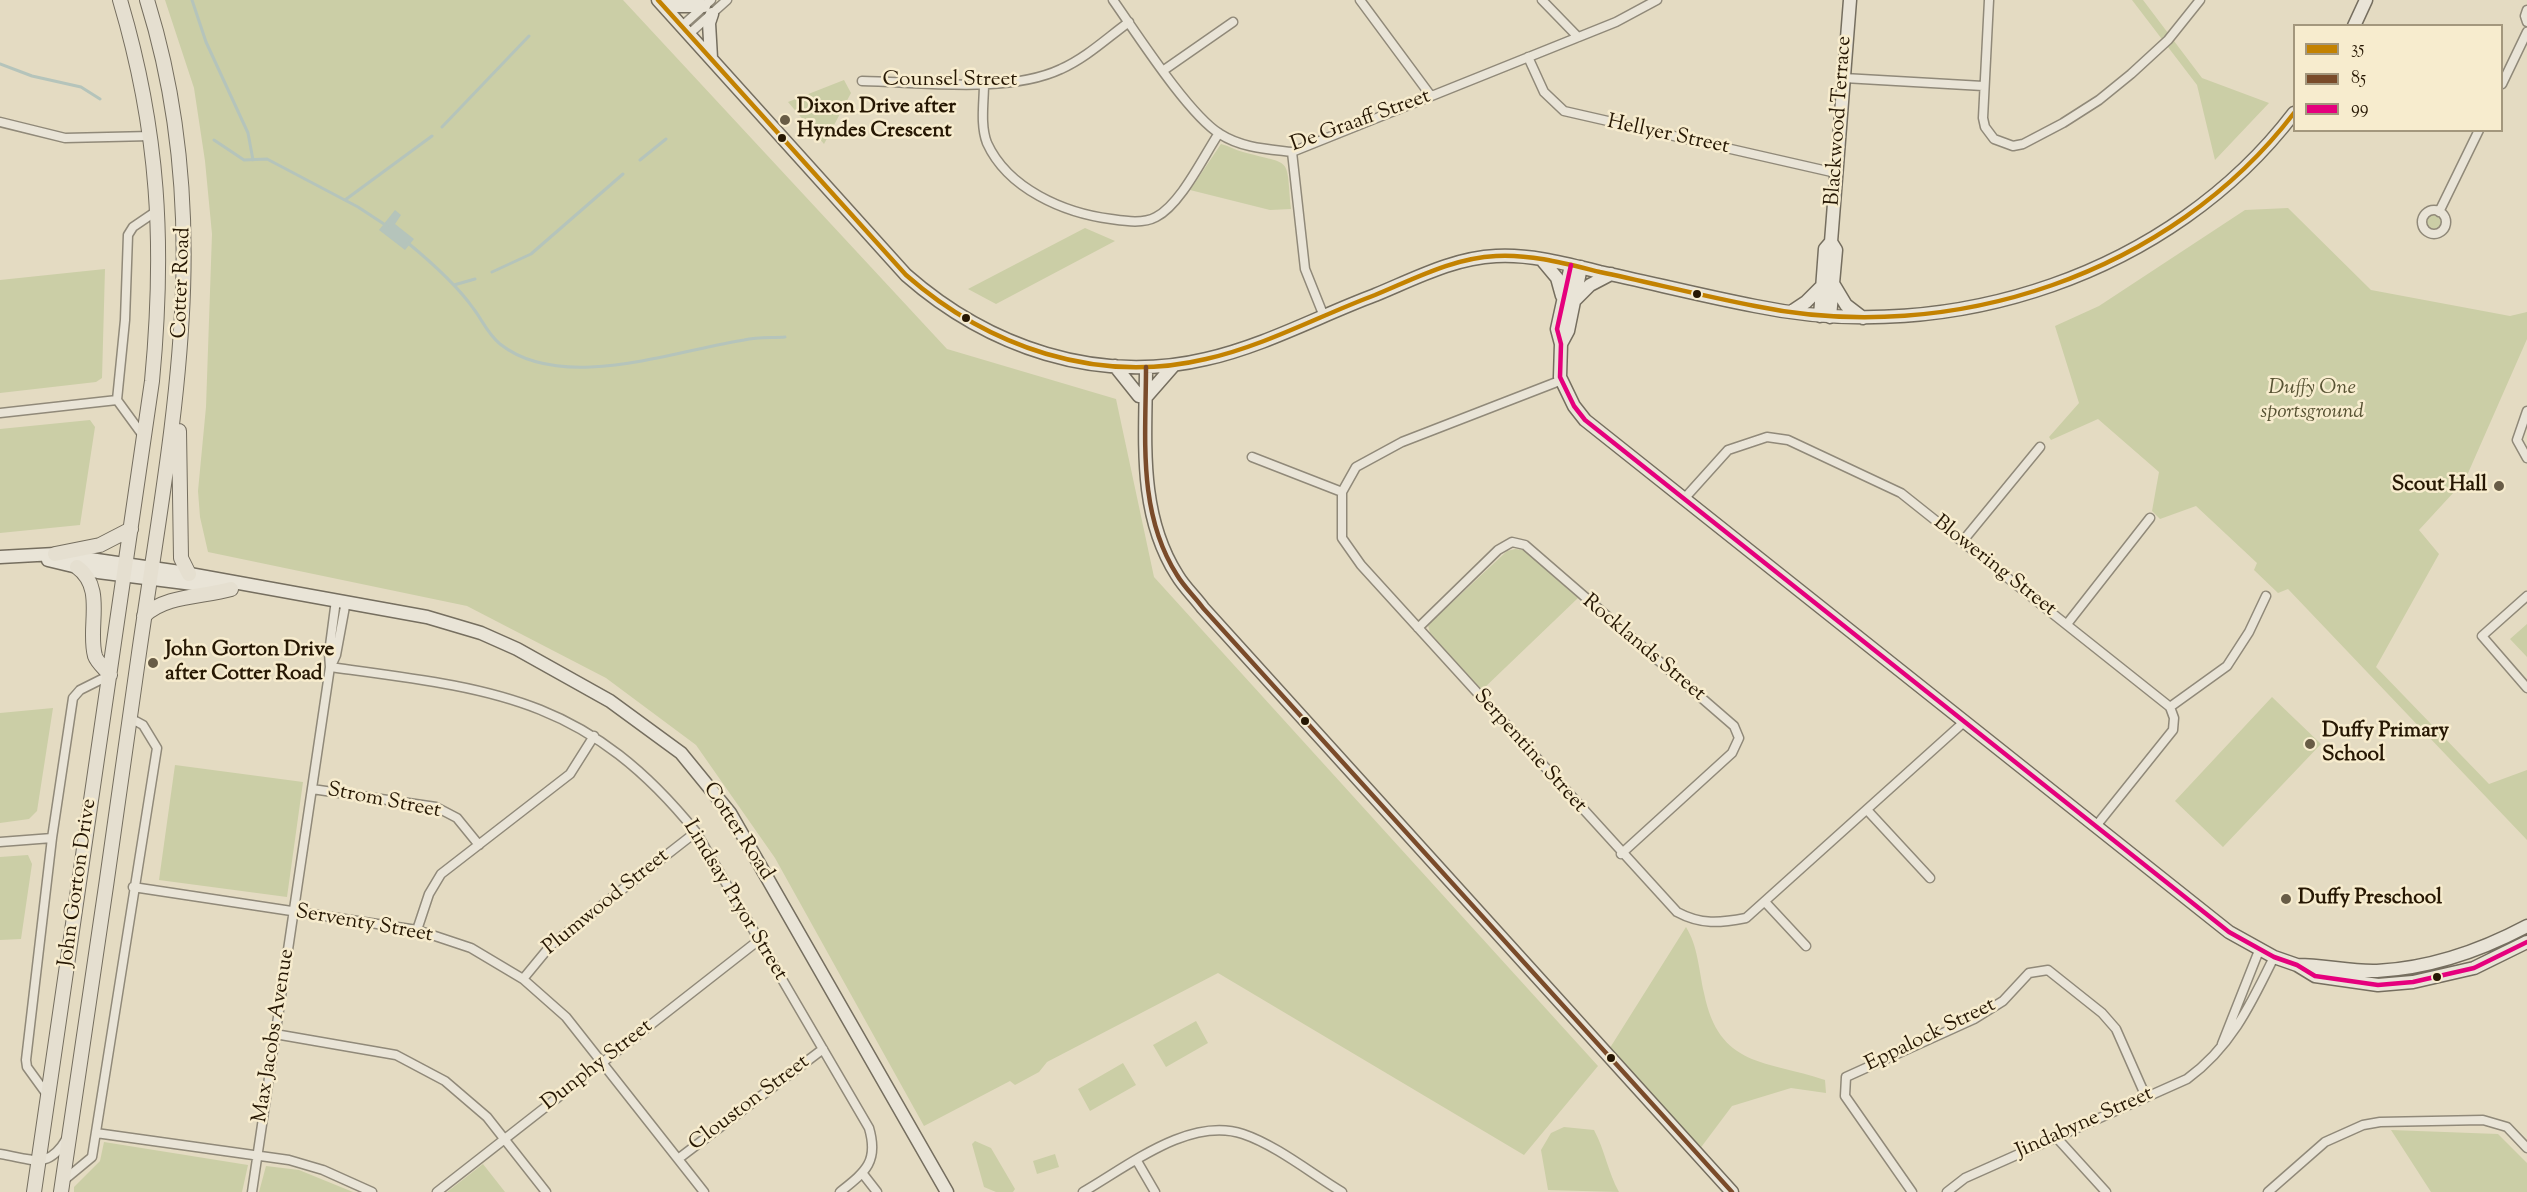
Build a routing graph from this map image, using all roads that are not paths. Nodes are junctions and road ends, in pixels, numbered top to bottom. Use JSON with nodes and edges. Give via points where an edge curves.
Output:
{"nodes":[{"id":1,"x":120,"y":0,"type":"edge"},
{"id":2,"x":147,"y":0,"type":"edge"},
{"id":3,"x":727,"y":0,"type":"edge"},
{"id":4,"x":1113,"y":0,"type":"edge"},
{"id":5,"x":1360,"y":0,"type":"edge"},
{"id":6,"x":1542,"y":0,"type":"edge"},
{"id":7,"x":1657,"y":0,"type":"edge"},
{"id":8,"x":1850,"y":0,"type":"edge"},
{"id":9,"x":1989,"y":0,"type":"edge"},
{"id":10,"x":2200,"y":0,"type":"edge"},
{"id":11,"x":2366,"y":0,"type":"edge"},
{"id":12,"x":661,"y":3,"type":"edge"},
{"id":13,"x":709,"y":7,"type":"edge"},
{"id":14,"x":2527,"y":10,"type":"edge"},
{"id":15,"x":1129,"y":22,"type":"junction"},
{"id":16,"x":1233,"y":22,"type":"dead end"},
{"id":17,"x":2527,"y":22,"type":"edge"},
{"id":18,"x":2355,"y":24,"type":"edge"},
{"id":19,"x":686,"y":30,"type":"junction"},
{"id":20,"x":2527,"y":32,"type":"edge"},
{"id":21,"x":1578,"y":37,"type":"junction"},
{"id":22,"x":1528,"y":57,"type":"junction"},
{"id":23,"x":711,"y":58,"type":"junction"},
{"id":24,"x":1164,"y":69,"type":"junction"},
{"id":25,"x":1844,"y":78,"type":"junction"},
{"id":26,"x":2503,"y":80,"type":"edge"},
{"id":27,"x":862,"y":81,"type":"dead end"},
{"id":28,"x":984,"y":84,"type":"junction"},
{"id":29,"x":1983,"y":86,"type":"junction"},
{"id":30,"x":1431,"y":96,"type":"junction"},
{"id":31,"x":2293,"y":115,"type":"edge"},
{"id":32,"x":0,"y":122,"type":"edge"},
{"id":33,"x":2478,"y":132,"type":"edge"},
{"id":34,"x":1219,"y":134,"type":"junction"},
{"id":35,"x":151,"y":136,"type":"junction"},
{"id":36,"x":1292,"y":152,"type":"junction"},
{"id":37,"x":1836,"y":173,"type":"junction"},
{"id":38,"x":159,"y":210,"type":"junction"},
{"id":39,"x":2439,"y":212,"type":"dead end"},
{"id":40,"x":186,"y":230,"type":"junction"},
{"id":41,"x":1542,"y":260,"type":"junction"},
{"id":42,"x":1576,"y":266,"type":"junction"},
{"id":43,"x":1611,"y":274,"type":"junction"},
{"id":44,"x":1828,"y":285,"type":"junction"},
{"id":45,"x":1569,"y":301,"type":"junction"},
{"id":46,"x":1791,"y":312,"type":"junction"},
{"id":47,"x":1323,"y":314,"type":"junction"},
{"id":48,"x":1825,"y":316,"type":"junction"},
{"id":49,"x":1863,"y":318,"type":"junction"},
{"id":50,"x":1174,"y":365,"type":"junction"},
{"id":51,"x":1115,"y":366,"type":"junction"},
{"id":52,"x":1142,"y":367,"type":"junction"},
{"id":53,"x":1562,"y":380,"type":"junction"},
{"id":54,"x":1143,"y":396,"type":"junction"},
{"id":55,"x":117,"y":400,"type":"junction"},
{"id":56,"x":2527,"y":411,"type":"edge"},
{"id":57,"x":0,"y":412,"type":"edge"},
{"id":58,"x":144,"y":438,"type":"junction"},
{"id":59,"x":2040,"y":447,"type":"dead end"},
{"id":60,"x":1252,"y":457,"type":"dead end"},
{"id":61,"x":2527,"y":458,"type":"edge"},
{"id":62,"x":1342,"y":492,"type":"junction"},
{"id":63,"x":1683,"y":500,"type":"junction"},
{"id":64,"x":2150,"y":518,"type":"dead end"},
{"id":65,"x":131,"y":529,"type":"junction"},
{"id":66,"x":1962,"y":542,"type":"junction"},
{"id":67,"x":26,"y":554,"type":"junction"},
{"id":68,"x":55,"y":554,"type":"junction"},
{"id":69,"x":0,"y":557,"type":"edge"},
{"id":70,"x":77,"y":567,"type":"junction"},
{"id":71,"x":124,"y":569,"type":"junction"},
{"id":72,"x":151,"y":573,"type":"junction"},
{"id":73,"x":189,"y":574,"type":"junction"},
{"id":74,"x":231,"y":589,"type":"junction"},
{"id":75,"x":272,"y":590,"type":"junction"},
{"id":76,"x":2266,"y":596,"type":"dead end"},
{"id":77,"x":2527,"y":596,"type":"edge"},
{"id":78,"x":341,"y":601,"type":"junction"},
{"id":79,"x":144,"y":616,"type":"junction"},
{"id":80,"x":2067,"y":624,"type":"junction"},
{"id":81,"x":1418,"y":628,"type":"junction"},
{"id":82,"x":330,"y":667,"type":"junction"},
{"id":83,"x":110,"y":675,"type":"junction"},
{"id":84,"x":2527,"y":688,"type":"edge"},
{"id":85,"x":2170,"y":706,"type":"junction"},
{"id":86,"x":130,"y":718,"type":"junction"},
{"id":87,"x":1964,"y":722,"type":"junction"},
{"id":88,"x":594,"y":736,"type":"junction"},
{"id":89,"x":312,"y":789,"type":"junction"},
{"id":90,"x":1868,"y":811,"type":"junction"},
{"id":91,"x":2096,"y":826,"type":"junction"},
{"id":92,"x":696,"y":832,"type":"junction"},
{"id":93,"x":52,"y":838,"type":"junction"},
{"id":94,"x":0,"y":842,"type":"edge"},
{"id":95,"x":479,"y":845,"type":"junction"},
{"id":96,"x":1621,"y":854,"type":"junction"},
{"id":97,"x":1930,"y":878,"type":"dead end"},
{"id":98,"x":133,"y":887,"type":"junction"},
{"id":99,"x":1766,"y":903,"type":"junction"},
{"id":100,"x":294,"y":912,"type":"junction"},
{"id":101,"x":2527,"y":926,"type":"edge"},
{"id":102,"x":417,"y":930,"type":"junction"},
{"id":103,"x":759,"y":940,"type":"junction"},
{"id":104,"x":2527,"y":942,"type":"edge"},
{"id":105,"x":1806,"y":946,"type":"dead end"},
{"id":106,"x":2260,"y":948,"type":"junction"},
{"id":107,"x":2274,"y":957,"type":"junction"},
{"id":108,"x":2297,"y":964,"type":"junction"},
{"id":109,"x":523,"y":979,"type":"junction"},
{"id":110,"x":275,"y":1034,"type":"junction"},
{"id":111,"x":823,"y":1049,"type":"junction"},
{"id":112,"x":2220,"y":1050,"type":"junction"},
{"id":113,"x":602,"y":1063,"type":"junction"},
{"id":114,"x":48,"y":1096,"type":"junction"},
{"id":115,"x":2146,"y":1097,"type":"junction"},
{"id":116,"x":70,"y":1133,"type":"junction"},
{"id":117,"x":96,"y":1133,"type":"junction"},
{"id":118,"x":2056,"y":1137,"type":"junction"},
{"id":119,"x":504,"y":1138,"type":"junction"},
{"id":120,"x":2527,"y":1148,"type":"edge"},
{"id":121,"x":0,"y":1154,"type":"edge"},
{"id":122,"x":257,"y":1155,"type":"junction"},
{"id":123,"x":678,"y":1159,"type":"junction"},
{"id":124,"x":39,"y":1160,"type":"junction"},
{"id":125,"x":1137,"y":1161,"type":"junction"},
{"id":126,"x":863,"y":1174,"type":"junction"},
{"id":127,"x":62,"y":1188,"type":"edge"},
{"id":128,"x":943,"y":1188,"type":"edge"},
{"id":129,"x":35,"y":1189,"type":"edge"},
{"id":130,"x":2272,"y":1191,"type":"edge"},
{"id":131,"x":252,"y":1192,"type":"edge"},
{"id":132,"x":372,"y":1192,"type":"edge"},
{"id":133,"x":437,"y":1192,"type":"edge"},
{"id":134,"x":546,"y":1192,"type":"edge"},
{"id":135,"x":704,"y":1192,"type":"edge"},
{"id":136,"x":840,"y":1192,"type":"edge"},
{"id":137,"x":877,"y":1192,"type":"edge"},
{"id":138,"x":1083,"y":1192,"type":"edge"},
{"id":139,"x":1155,"y":1192,"type":"edge"},
{"id":140,"x":1342,"y":1192,"type":"edge"},
{"id":141,"x":1732,"y":1192,"type":"edge"},
{"id":142,"x":1912,"y":1192,"type":"edge"},
{"id":143,"x":1947,"y":1192,"type":"edge"},
{"id":144,"x":2106,"y":1192,"type":"edge"}],
"edges":[{"from":1,"to":35,"type":"main road","name":"Cotter Road","via":[[138,62]]},
{"from":2,"to":40,"type":"main road","name":"Cotter Road","via":[[175,124]]},
{"from":3,"to":13,"type":"street"},
{"from":4,"to":15,"type":"street","name":"De Graaff Street"},
{"from":5,"to":30,"type":"street"},
{"from":6,"to":21,"type":"street"},
{"from":7,"to":21,"type":"street","name":"De Graaff Street"},
{"from":8,"to":25,"type":"main road","name":"Blackwood Terrace"},
{"from":9,"to":29,"type":"street"},
{"from":10,"to":29,"type":"street","via":[[2168,40],[2100,100],[2023,144],[2003,144],[1989,133],[1983,118]]},
{"from":11,"to":18,"type":"main road"},
{"from":12,"to":13,"type":"main road"},
{"from":12,"to":19,"type":"main road"},
{"from":13,"to":19,"type":"street"},
{"from":13,"to":23,"type":"main road"},
{"from":14,"to":17,"type":"street"},
{"from":15,"to":24,"type":"street","name":"De Graaff Street"},
{"from":15,"to":28,"type":"street","name":"Counsel Street","via":[[1063,69],[1020,82]]},
{"from":16,"to":24,"type":"street"},
{"from":19,"to":23,"type":"main road"},
{"from":20,"to":26,"type":"street"},
{"from":21,"to":22,"type":"street","name":"De Graaff Street"},
{"from":22,"to":30,"type":"street","name":"De Graaff Street"},
{"from":22,"to":37,"type":"street","name":"Hellyer Street","via":[[1544,92],[1564,111]]},
{"from":23,"to":51,"type":"main road","via":[[906,275],[935,300],[1013,344],[1075,362]]},
{"from":24,"to":34,"type":"street","name":"De Graaff Street","via":[[1192,108]]},
{"from":25,"to":29,"type":"street"},
{"from":25,"to":37,"type":"main road","name":"Blackwood Terrace"},
{"from":27,"to":28,"type":"street","name":"Counsel Street"},
{"from":28,"to":34,"type":"street","via":[[983,122],[995,156],[1027,188],[1055,205],[1086,216],[1127,222],[1158,216],[1172,205]]},
{"from":30,"to":36,"type":"street","name":"De Graaff Street"},
{"from":31,"to":49,"type":"main road","via":[[2267,146],[2212,196],[2160,234],[2108,262],[2066,281],[1992,303],[1915,316]]},
{"from":32,"to":35,"type":"street","via":[[65,138]]},
{"from":33,"to":39,"type":"street"},
{"from":34,"to":36,"type":"street","name":"De Graaff Street","via":[[1256,148]]},
{"from":35,"to":38,"type":"main road","name":"Cotter Road"},
{"from":36,"to":47,"type":"street","via":[[1305,269]]},
{"from":37,"to":44,"type":"main road","name":"Blackwood Terrace","via":[[1831,242],[1836,250]]},
{"from":38,"to":55,"type":"street","via":[[133,227],[128,235]]},
{"from":38,"to":58,"type":"main road","name":"Cotter Road","via":[[157,330]]},
{"from":40,"to":72,"type":"main road","name":"Cotter Road","via":[[181,349]]},
{"from":40,"to":73,"type":"main road","via":[[194,254],[194,300],[178,439],[181,558]]},
{"from":41,"to":42,"type":"main road"},
{"from":41,"to":45,"type":"main road"},
{"from":41,"to":47,"type":"main road","via":[[1495,256],[1454,263]]},
{"from":42,"to":43,"type":"main road"},
{"from":42,"to":45,"type":"main road"},
{"from":43,"to":45,"type":"main road"},
{"from":43,"to":46,"type":"main road"},
{"from":44,"to":46,"type":"main road"},
{"from":44,"to":48,"type":"main road","name":"Blackwood Terrace"},
{"from":44,"to":49,"type":"main road"},
{"from":45,"to":53,"type":"main road","via":[[1557,329]]},
{"from":46,"to":48,"type":"main road"},
{"from":47,"to":50,"type":"main road","via":[[1227,353]]},
{"from":48,"to":49,"type":"main road"},
{"from":50,"to":52,"type":"main road"},
{"from":50,"to":54,"type":"main road"},
{"from":51,"to":52,"type":"main road"},
{"from":51,"to":54,"type":"main road"},
{"from":52,"to":54,"type":"main road"},
{"from":53,"to":62,"type":"street","via":[[1402,442],[1356,467]]},
{"from":53,"to":63,"type":"main road","via":[[1585,420]]},
{"from":54,"to":141,"type":"main road","via":[[1149,501],[1159,536],[1177,575]]},
{"from":55,"to":57,"type":"street"},
{"from":55,"to":58,"type":"street"},
{"from":56,"to":61,"type":"street","via":[[2517,440]]},
{"from":58,"to":65,"type":"main road","name":"Cotter Road"},
{"from":59,"to":66,"type":"street"},
{"from":60,"to":62,"type":"street"},
{"from":62,"to":81,"type":"street","name":"Serpentine Street","via":[[1342,538]]},
{"from":63,"to":66,"type":"street","name":"Blowering Street","via":[[1728,450],[1767,437],[1788,440],[1901,493]]},
{"from":63,"to":87,"type":"main road"},
{"from":64,"to":80,"type":"street"},
{"from":65,"to":68,"type":"main road","via":[[100,545]]},
{"from":65,"to":71,"type":"main road","name":"Cotter Road"},
{"from":66,"to":80,"type":"street","name":"Blowering Street"},
{"from":67,"to":68,"type":"main road"},
{"from":67,"to":69,"type":"main road"},
{"from":67,"to":70,"type":"main road"},
{"from":68,"to":71,"type":"main road"},
{"from":70,"to":71,"type":"main road"},
{"from":70,"to":83,"type":"main road","via":[[87,574],[92,586],[95,657]]},
{"from":71,"to":72,"type":"main road","name":"Cotter Road"},
{"from":71,"to":83,"type":"main road","name":"John Gorton Drive"},
{"from":72,"to":73,"type":"main road","name":"Cotter Road"},
{"from":72,"to":74,"type":"main road","name":"Cotter Road"},
{"from":72,"to":79,"type":"main road","name":"John Gorton Drive"},
{"from":73,"to":75,"type":"main road","name":"Cotter Road"},
{"from":74,"to":75,"type":"main road","name":"Cotter Road"},
{"from":74,"to":79,"type":"main road","via":[[165,602]]},
{"from":75,"to":78,"type":"main road","name":"Cotter Road"},
{"from":76,"to":85,"type":"street","via":[[2227,666]]},
{"from":77,"to":84,"type":"street","via":[[2482,636]]},
{"from":78,"to":82,"type":"street","name":"Max Jacobs Avenue","via":[[336,656]]},
{"from":78,"to":128,"type":"main road","name":"Cotter Road","via":[[427,617],[481,633],[517,649],[610,700],[681,753],[729,813]]},
{"from":79,"to":86,"type":"main road","name":"John Gorton Drive"},
{"from":80,"to":85,"type":"street","name":"Blowering Street"},
{"from":81,"to":96,"type":"street","name":"Serpentine Street"},
{"from":81,"to":96,"type":"street","name":"Rocklands Street","via":[[1498,550],[1512,542],[1525,545],[1734,726],[1739,738],[1732,753]]},
{"from":82,"to":88,"type":"street","name":"Lindsay Pryor Street","via":[[475,688],[555,714]]},
{"from":82,"to":89,"type":"street","name":"Max Jacobs Avenue"},
{"from":83,"to":93,"type":"street","via":[[80,690],[73,698]]},
{"from":83,"to":114,"type":"main road","name":"John Gorton Drive"},
{"from":85,"to":91,"type":"street","via":[[2174,730]]},
{"from":86,"to":98,"type":"street","name":"John Gorton Drive","via":[[143,725],[157,748]]},
{"from":86,"to":116,"type":"main road","name":"John Gorton Drive"},
{"from":87,"to":90,"type":"street","name":"Serpentine Street"},
{"from":87,"to":91,"type":"main road"},
{"from":88,"to":92,"type":"street","name":"Lindsay Pryor Street","via":[[634,765]]},
{"from":88,"to":95,"type":"street","via":[[570,774]]},
{"from":89,"to":95,"type":"street","name":"Strom Street","via":[[436,807],[457,818]]},
{"from":89,"to":100,"type":"street","name":"Max Jacobs Avenue"},
{"from":90,"to":97,"type":"street"},
{"from":90,"to":99,"type":"street","name":"Serpentine Street"},
{"from":91,"to":106,"type":"main road","via":[[2229,932]]},
{"from":92,"to":103,"type":"street","name":"Lindsay Pryor Street"},
{"from":92,"to":109,"type":"street","name":"Plumwood Street","via":[[551,945]]},
{"from":93,"to":94,"type":"street"},
{"from":93,"to":114,"type":"street","via":[[26,1060]]},
{"from":95,"to":102,"type":"street","via":[[441,874],[429,894]]},
{"from":96,"to":99,"type":"street","name":"Serpentine Street","via":[[1677,912],[1693,920],[1716,924],[1746,918]]},
{"from":98,"to":100,"type":"street","name":"Serventy Street"},
{"from":98,"to":117,"type":"street","name":"John Gorton Drive"},
{"from":99,"to":105,"type":"street"},
{"from":100,"to":102,"type":"street","name":"Serventy Street"},
{"from":100,"to":110,"type":"street","name":"Max Jacobs Avenue"},
{"from":101,"to":108,"type":"main road","via":[[2489,946],[2434,963],[2376,971]]},
{"from":102,"to":109,"type":"street","name":"Serventy Street","via":[[471,948]]},
{"from":103,"to":111,"type":"street","name":"Lindsay Pryor Street"},
{"from":103,"to":113,"type":"street","name":"Dunphy Street"},
{"from":104,"to":108,"type":"main road","via":[[2474,968],[2412,982],[2354,984],[2315,976]]},
{"from":106,"to":107,"type":"main road"},
{"from":106,"to":112,"type":"street","name":"Jindabyne Street"},
{"from":107,"to":108,"type":"main road"},
{"from":107,"to":112,"type":"street","name":"Jindabyne Street","via":[[2238,1028]]},
{"from":109,"to":113,"type":"street","name":"Serventy Street","via":[[566,1017]]},
{"from":110,"to":119,"type":"street","via":[[396,1055],[445,1081],[487,1117]]},
{"from":110,"to":122,"type":"street","name":"Max Jacobs Avenue"},
{"from":111,"to":123,"type":"street","name":"Clouston Street"},
{"from":111,"to":126,"type":"street","name":"Lindsay Pryor Street","via":[[869,1128],[874,1146]]},
{"from":112,"to":115,"type":"street","name":"Jindabyne Street","via":[[2187,1078]]},
{"from":113,"to":119,"type":"street","name":"Dunphy Street"},
{"from":113,"to":123,"type":"street","name":"Serventy Street"},
{"from":114,"to":124,"type":"main road","name":"John Gorton Drive"},
{"from":115,"to":118,"type":"street","name":"Jindabyne Street"},
{"from":115,"to":142,"type":"street","name":"Eppalock Street","via":[[2116,1029],[2102,1013],[2048,970],[2029,973],[2003,1000],[1974,1019],[1846,1077],[1845,1096]]},
{"from":116,"to":124,"type":"street","via":[[53,1158]]},
{"from":116,"to":127,"type":"main road","name":"John Gorton Drive"},
{"from":117,"to":122,"type":"street"},
{"from":117,"to":127,"type":"street","name":"John Gorton Drive","via":[[92,1157]]},
{"from":118,"to":143,"type":"street","name":"Jindabyne Street","via":[[1965,1178]]},
{"from":118,"to":144,"type":"street"},
{"from":119,"to":133,"type":"street","name":"Dunphy Street"},
{"from":119,"to":134,"type":"street"},
{"from":120,"to":130,"type":"street","via":[[2507,1127],[2482,1120],[2362,1125],[2325,1142]]},
{"from":121,"to":124,"type":"street"},
{"from":122,"to":131,"type":"street","name":"Max Jacobs Avenue"},
{"from":122,"to":132,"type":"street","via":[[323,1170]]},
{"from":123,"to":135,"type":"street","name":"Serventy Street"},
{"from":124,"to":129,"type":"main road","name":"John Gorton Drive"},
{"from":125,"to":138,"type":"street"},
{"from":125,"to":139,"type":"street"},
{"from":125,"to":140,"type":"street","via":[[1186,1134],[1231,1131],[1255,1139]]},
{"from":126,"to":136,"type":"street"},
{"from":126,"to":137,"type":"street"}]}
